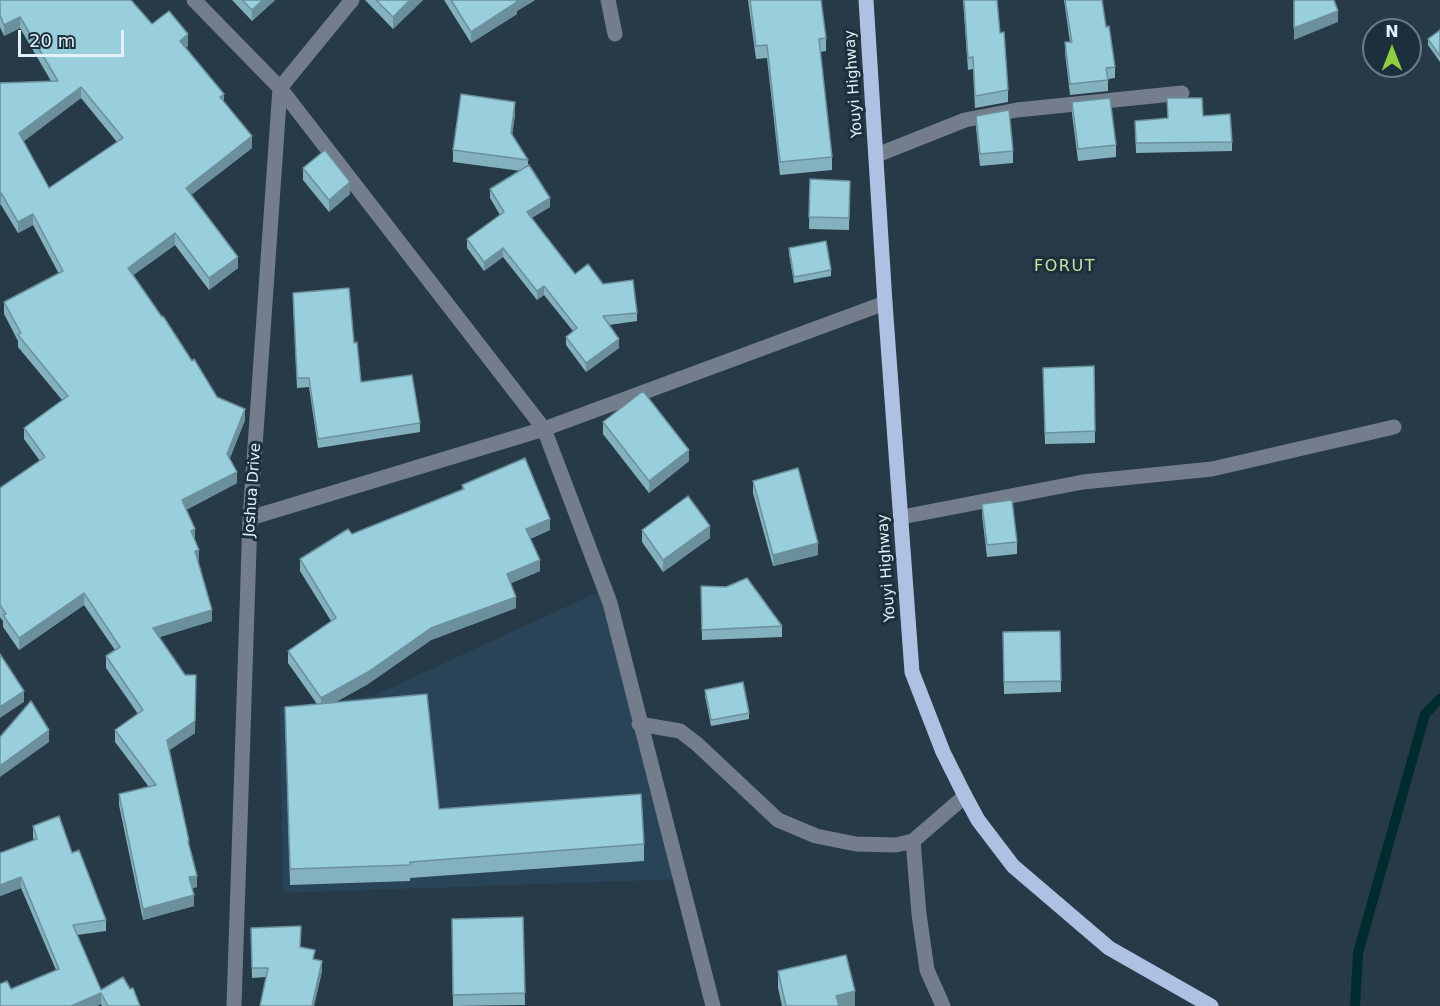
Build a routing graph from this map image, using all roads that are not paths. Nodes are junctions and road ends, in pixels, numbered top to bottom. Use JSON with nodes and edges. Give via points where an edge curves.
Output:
{"nodes":[{"id":1,"x":194,"y":0,"type":"edge"},
{"id":2,"x":352,"y":0,"type":"edge"},
{"id":3,"x":608,"y":0,"type":"edge"},
{"id":4,"x":866,"y":0,"type":"edge"},
{"id":5,"x":615,"y":34,"type":"dead end"},
{"id":6,"x":280,"y":88,"type":"junction"},
{"id":7,"x":1182,"y":93,"type":"dead end"},
{"id":8,"x":877,"y":155,"type":"junction"},
{"id":9,"x":885,"y":303,"type":"junction"},
{"id":10,"x":1394,"y":427,"type":"dead end"},
{"id":11,"x":544,"y":429,"type":"junction"},
{"id":12,"x":902,"y":517,"type":"junction"},
{"id":13,"x":250,"y":518,"type":"junction"},
{"id":14,"x":639,"y":723,"type":"junction"},
{"id":15,"x":965,"y":796,"type":"junction"},
{"id":16,"x":913,"y":841,"type":"junction"},
{"id":17,"x":234,"y":1006,"type":"edge"},
{"id":18,"x":713,"y":1006,"type":"edge"},
{"id":19,"x":943,"y":1006,"type":"edge"},
{"id":20,"x":1211,"y":1006,"type":"edge"}],
"edges":[{"from":1,"to":6,"type":"street"},
{"from":2,"to":6,"type":"street"},
{"from":3,"to":5,"type":"street"},
{"from":4,"to":8,"type":"main road","name":"Youyi Highway"},
{"from":6,"to":11,"type":"street"},
{"from":6,"to":13,"type":"street","name":"Joshua Drive"},
{"from":7,"to":8,"type":"street","via":[[1017,110],[965,120]]},
{"from":8,"to":9,"type":"main road","name":"Youyi Highway"},
{"from":9,"to":11,"type":"street"},
{"from":9,"to":12,"type":"main road","name":"Youyi Highway"},
{"from":10,"to":12,"type":"street","via":[[1212,468],[1083,482]]},
{"from":11,"to":13,"type":"street"},
{"from":11,"to":14,"type":"street","via":[[610,603]]},
{"from":12,"to":15,"type":"main road","name":"Youyi Highway","via":[[912,672]]},
{"from":13,"to":17,"type":"street","name":"Joshua Drive"},
{"from":14,"to":16,"type":"street","via":[[680,731],[778,820],[816,836],[855,844],[896,845]]},
{"from":14,"to":18,"type":"street"},
{"from":15,"to":16,"type":"street"},
{"from":15,"to":20,"type":"main road","name":"Youyi Highway","via":[[1013,866],[1109,948]]},
{"from":16,"to":19,"type":"street","via":[[927,970]]}]}
